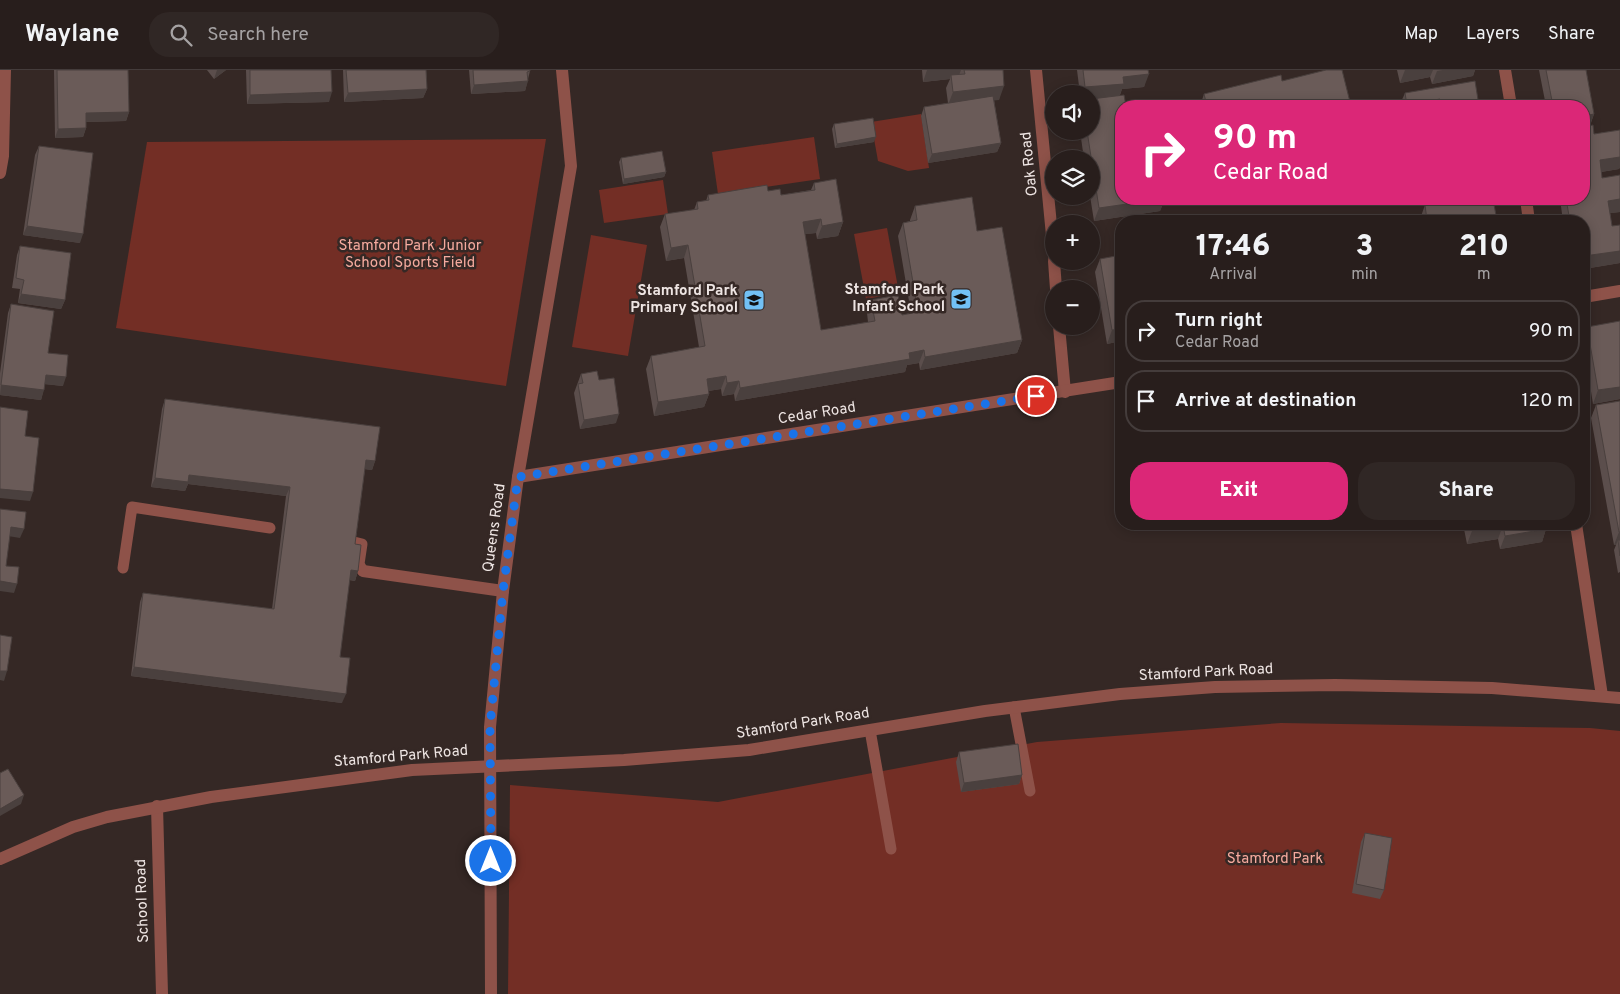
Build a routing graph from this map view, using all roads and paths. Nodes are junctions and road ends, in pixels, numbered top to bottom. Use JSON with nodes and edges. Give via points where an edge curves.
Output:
{"nodes":[{"id":1,"x":5,"y":70,"type":"edge"},
{"id":2,"x":562,"y":70,"type":"edge"},
{"id":3,"x":1036,"y":70,"type":"edge"},
{"id":4,"x":1505,"y":70,"type":"edge"},
{"id":5,"x":1510,"y":100,"type":"edge"},
{"id":6,"x":0,"y":173,"type":"edge"},
{"id":7,"x":1050,"y":215,"type":"edge"},
{"id":8,"x":1620,"y":291,"type":"edge"},
{"id":9,"x":1590,"y":296,"type":"edge"},
{"id":10,"x":1060,"y":335,"type":"edge"},
{"id":11,"x":1115,"y":383,"type":"edge"},
{"id":12,"x":1064,"y":392,"type":"junction"},
{"id":13,"x":518,"y":477,"type":"junction"},
{"id":14,"x":270,"y":528,"type":"dead end"},
{"id":15,"x":1577,"y":530,"type":"edge"},
{"id":16,"x":354,"y":542,"type":"edge"},
{"id":17,"x":123,"y":568,"type":"dead end"},
{"id":18,"x":363,"y":572,"type":"joint"},
{"id":19,"x":503,"y":591,"type":"junction"},
{"id":20,"x":1602,"y":696,"type":"junction"},
{"id":21,"x":1620,"y":698,"type":"edge"},
{"id":22,"x":1014,"y":707,"type":"junction"},
{"id":23,"x":870,"y":730,"type":"junction"},
{"id":24,"x":491,"y":766,"type":"junction"},
{"id":25,"x":1030,"y":792,"type":"dead end"},
{"id":26,"x":157,"y":806,"type":"junction"},
{"id":27,"x":891,"y":849,"type":"dead end"},
{"id":28,"x":0,"y":859,"type":"edge"},
{"id":29,"x":162,"y":994,"type":"edge"},
{"id":30,"x":491,"y":994,"type":"edge"}],
"edges":[{"from":1,"to":6,"type":"street"},
{"from":2,"to":13,"type":"street","name":"Queens Road","via":[[571,166]]},
{"from":3,"to":7,"type":"street","name":"Oak Road"},
{"from":4,"to":5,"type":"street"},
{"from":8,"to":9,"type":"street"},
{"from":10,"to":12,"type":"street"},
{"from":11,"to":12,"type":"street","name":"Cedar Road"},
{"from":12,"to":13,"type":"street","name":"Cedar Road"},
{"from":13,"to":19,"type":"street","name":"Queens Road"},
{"from":14,"to":17,"type":"lane","via":[[132,507]]},
{"from":15,"to":20,"type":"street"},
{"from":16,"to":18,"type":"lane","via":[[362,544],[359,564]]},
{"from":18,"to":19,"type":"street"},
{"from":19,"to":24,"type":"street","name":"Queens Road","via":[[490,727]]},
{"from":20,"to":21,"type":"street","name":"Stamford Park Road"},
{"from":20,"to":22,"type":"street","name":"Stamford Park Road","via":[[1477,687],[1224,686]]},
{"from":22,"to":23,"type":"street","name":"Stamford Park Road"},
{"from":22,"to":25,"type":"lane"},
{"from":23,"to":24,"type":"street","name":"Stamford Park Road","via":[[714,754]]},
{"from":23,"to":27,"type":"lane"},
{"from":24,"to":26,"type":"street","name":"Stamford Park Road","via":[[412,770]]},
{"from":24,"to":30,"type":"street","name":"Queens Road"},
{"from":26,"to":28,"type":"street","name":"Stamford Park Road","via":[[73,827]]},
{"from":26,"to":29,"type":"street","name":"School Road"}]}
